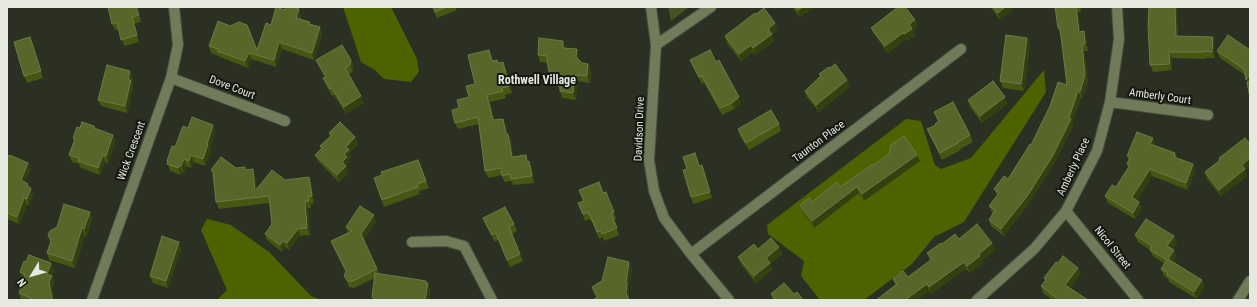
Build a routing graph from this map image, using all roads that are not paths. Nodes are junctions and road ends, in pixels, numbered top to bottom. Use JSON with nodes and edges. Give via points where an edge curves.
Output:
{"nodes":[{"id":1,"x":174,"y":7,"type":"edge"},
{"id":2,"x":651,"y":7,"type":"edge"},
{"id":3,"x":710,"y":7,"type":"edge"},
{"id":4,"x":1117,"y":7,"type":"edge"},
{"id":5,"x":656,"y":45,"type":"junction"},
{"id":6,"x":961,"y":49,"type":"dead end"},
{"id":7,"x":171,"y":78,"type":"junction"},
{"id":8,"x":1110,"y":102,"type":"junction"},
{"id":9,"x":1208,"y":115,"type":"dead end"},
{"id":10,"x":285,"y":120,"type":"dead end"},
{"id":11,"x":1066,"y":211,"type":"junction"},
{"id":12,"x":412,"y":242,"type":"dead end"},
{"id":13,"x":691,"y":254,"type":"junction"},
{"id":14,"x":1250,"y":281,"type":"edge"},
{"id":15,"x":92,"y":300,"type":"edge"},
{"id":16,"x":492,"y":300,"type":"edge"},
{"id":17,"x":729,"y":300,"type":"edge"},
{"id":18,"x":977,"y":300,"type":"edge"},
{"id":19,"x":1138,"y":300,"type":"edge"},
{"id":20,"x":1238,"y":300,"type":"edge"}],
"edges":[{"from":1,"to":7,"type":"street","name":"Wick Crescent","via":[[178,45]]},
{"from":2,"to":5,"type":"street","name":"Davidson Drive"},
{"from":3,"to":5,"type":"street"},
{"from":4,"to":8,"type":"street","name":"Amberly Place","via":[[1119,39]]},
{"from":5,"to":13,"type":"street","name":"Davidson Drive","via":[[649,160],[654,191],[664,218]]},
{"from":6,"to":13,"type":"street","name":"Taunton Place"},
{"from":7,"to":10,"type":"street","name":"Dove Court"},
{"from":7,"to":15,"type":"street","name":"Wick Crescent"},
{"from":8,"to":9,"type":"street","name":"Amberly Court"},
{"from":8,"to":11,"type":"street","name":"Amberly Place","via":[[1097,151]]},
{"from":11,"to":18,"type":"street","name":"Amberly Place","via":[[1034,249]]},
{"from":11,"to":19,"type":"street","name":"Nicol Street"},
{"from":12,"to":16,"type":"street","via":[[446,241],[464,246]]},
{"from":13,"to":17,"type":"street","name":"Davidson Drive"},
{"from":14,"to":20,"type":"street"}]}
